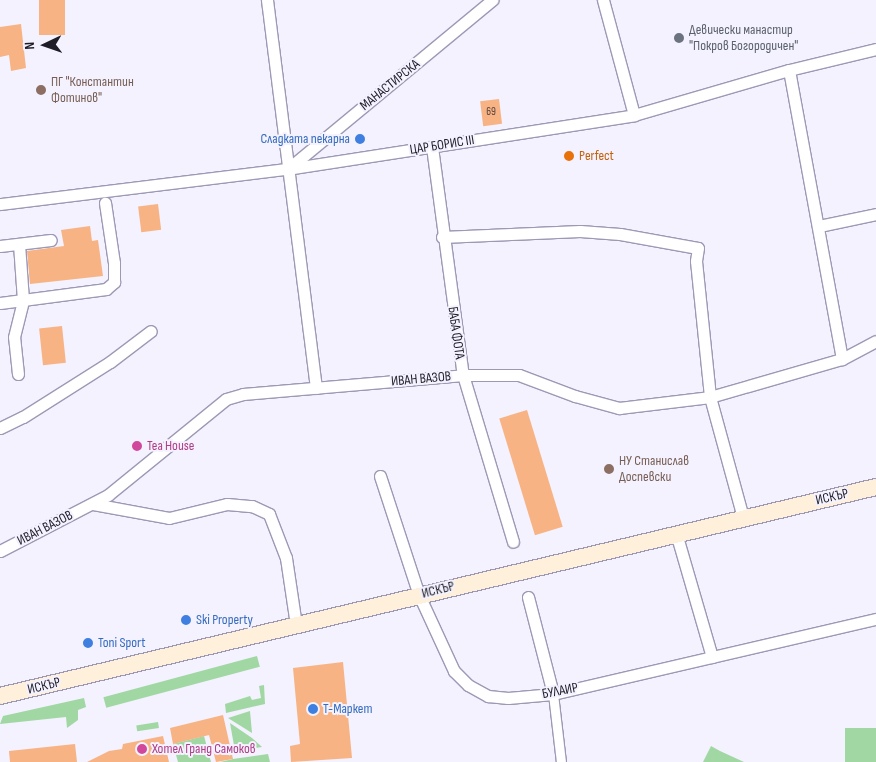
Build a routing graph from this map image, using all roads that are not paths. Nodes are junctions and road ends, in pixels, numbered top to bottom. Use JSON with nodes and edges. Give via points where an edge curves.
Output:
{"nodes":[{"id":1,"x":267,"y":0,"type":"edge"},
{"id":2,"x":492,"y":0,"type":"edge"},
{"id":3,"x":603,"y":0,"type":"edge"},
{"id":4,"x":876,"y":49,"type":"edge"},
{"id":5,"x":789,"y":70,"type":"junction"},
{"id":6,"x":634,"y":115,"type":"junction"},
{"id":7,"x":432,"y":147,"type":"junction"},
{"id":8,"x":287,"y":169,"type":"junction"},
{"id":9,"x":105,"y":203,"type":"dead end"},
{"id":10,"x":0,"y":204,"type":"edge"},
{"id":11,"x":876,"y":214,"type":"edge"},
{"id":12,"x":819,"y":226,"type":"junction"},
{"id":13,"x":442,"y":237,"type":"junction"},
{"id":14,"x":51,"y":240,"type":"dead end"},
{"id":15,"x":19,"y":244,"type":"junction"},
{"id":16,"x":0,"y":246,"type":"edge"},
{"id":17,"x":23,"y":300,"type":"junction"},
{"id":18,"x":0,"y":303,"type":"edge"},
{"id":19,"x":151,"y":331,"type":"dead end"},
{"id":20,"x":876,"y":341,"type":"edge"},
{"id":21,"x":842,"y":360,"type":"junction"},
{"id":22,"x":18,"y":374,"type":"dead end"},
{"id":23,"x":463,"y":375,"type":"junction"},
{"id":24,"x":316,"y":388,"type":"junction"},
{"id":25,"x":710,"y":397,"type":"junction"},
{"id":26,"x":0,"y":428,"type":"edge"},
{"id":27,"x":380,"y":476,"type":"dead end"},
{"id":28,"x":876,"y":487,"type":"edge"},
{"id":29,"x":93,"y":504,"type":"junction"},
{"id":30,"x":743,"y":518,"type":"junction"},
{"id":31,"x":676,"y":533,"type":"junction"},
{"id":32,"x":513,"y":542,"type":"dead end"},
{"id":33,"x":0,"y":551,"type":"edge"},
{"id":34,"x":418,"y":595,"type":"junction"},
{"id":35,"x":528,"y":597,"type":"dead end"},
{"id":36,"x":876,"y":619,"type":"edge"},
{"id":37,"x":296,"y":625,"type":"junction"},
{"id":38,"x":712,"y":657,"type":"junction"},
{"id":39,"x":553,"y":694,"type":"junction"},
{"id":40,"x":0,"y":696,"type":"edge"},
{"id":41,"x":561,"y":762,"type":"edge"}],
"edges":[{"from":1,"to":8,"type":"street"},
{"from":2,"to":8,"type":"street","name":"МАНАСТИРСКА"},
{"from":3,"to":6,"type":"street"},
{"from":4,"to":5,"type":"street","name":"ЦАР БОРИС III"},
{"from":5,"to":6,"type":"street","name":"ЦАР БОРИС III"},
{"from":5,"to":12,"type":"street"},
{"from":6,"to":7,"type":"street","name":"ЦАР БОРИС III"},
{"from":7,"to":8,"type":"street","name":"ЦАР БОРИС III"},
{"from":7,"to":13,"type":"street","name":"БАБА ФОТА"},
{"from":8,"to":10,"type":"street","name":"ЦАР БОРИС III"},
{"from":8,"to":24,"type":"street"},
{"from":9,"to":17,"type":"street","via":[[114,282],[106,289]]},
{"from":11,"to":12,"type":"street"},
{"from":12,"to":21,"type":"street"},
{"from":13,"to":23,"type":"street","name":"БАБА ФОТА"},
{"from":13,"to":25,"type":"street","via":[[580,231],[698,248],[696,261]]},
{"from":14,"to":15,"type":"street"},
{"from":15,"to":16,"type":"street"},
{"from":15,"to":17,"type":"street"},
{"from":17,"to":18,"type":"street"},
{"from":17,"to":22,"type":"street","via":[[14,337]]},
{"from":19,"to":26,"type":"street","via":[[110,362]]},
{"from":20,"to":21,"type":"street","name":"ИВАН ВАЗОВ"},
{"from":21,"to":25,"type":"street","name":"ИВАН ВАЗОВ"},
{"from":23,"to":24,"type":"street","name":"ИВАН ВАЗОВ"},
{"from":23,"to":25,"type":"street","name":"ИВАН ВАЗОВ","via":[[519,375],[619,408]]},
{"from":23,"to":32,"type":"street","name":"БАБА ФОТА"},
{"from":24,"to":29,"type":"street","name":"ИВАН ВАЗОВ","via":[[243,394],[226,399]]},
{"from":25,"to":30,"type":"street"},
{"from":27,"to":34,"type":"street","name":"БУЛАИР"},
{"from":28,"to":30,"type":"main road","name":"ИСКЪР"},
{"from":29,"to":33,"type":"street","name":"ИВАН ВАЗОВ"},
{"from":29,"to":37,"type":"street","via":[[169,518],[228,504],[252,506],[269,514],[286,558]]},
{"from":30,"to":31,"type":"main road","name":"ИСКЪР"},
{"from":31,"to":34,"type":"main road","name":"ИСКЪР"},
{"from":31,"to":38,"type":"street"},
{"from":34,"to":37,"type":"main road","name":"ИСКЪР"},
{"from":34,"to":39,"type":"street","name":"БУЛАИР","via":[[454,671],[468,685],[488,696],[508,698]]},
{"from":35,"to":39,"type":"street"},
{"from":36,"to":38,"type":"street","name":"БУЛАИР"},
{"from":37,"to":40,"type":"main road","name":"ИСКЪР"},
{"from":38,"to":39,"type":"street","name":"БУЛАИР"},
{"from":39,"to":41,"type":"street"}]}
